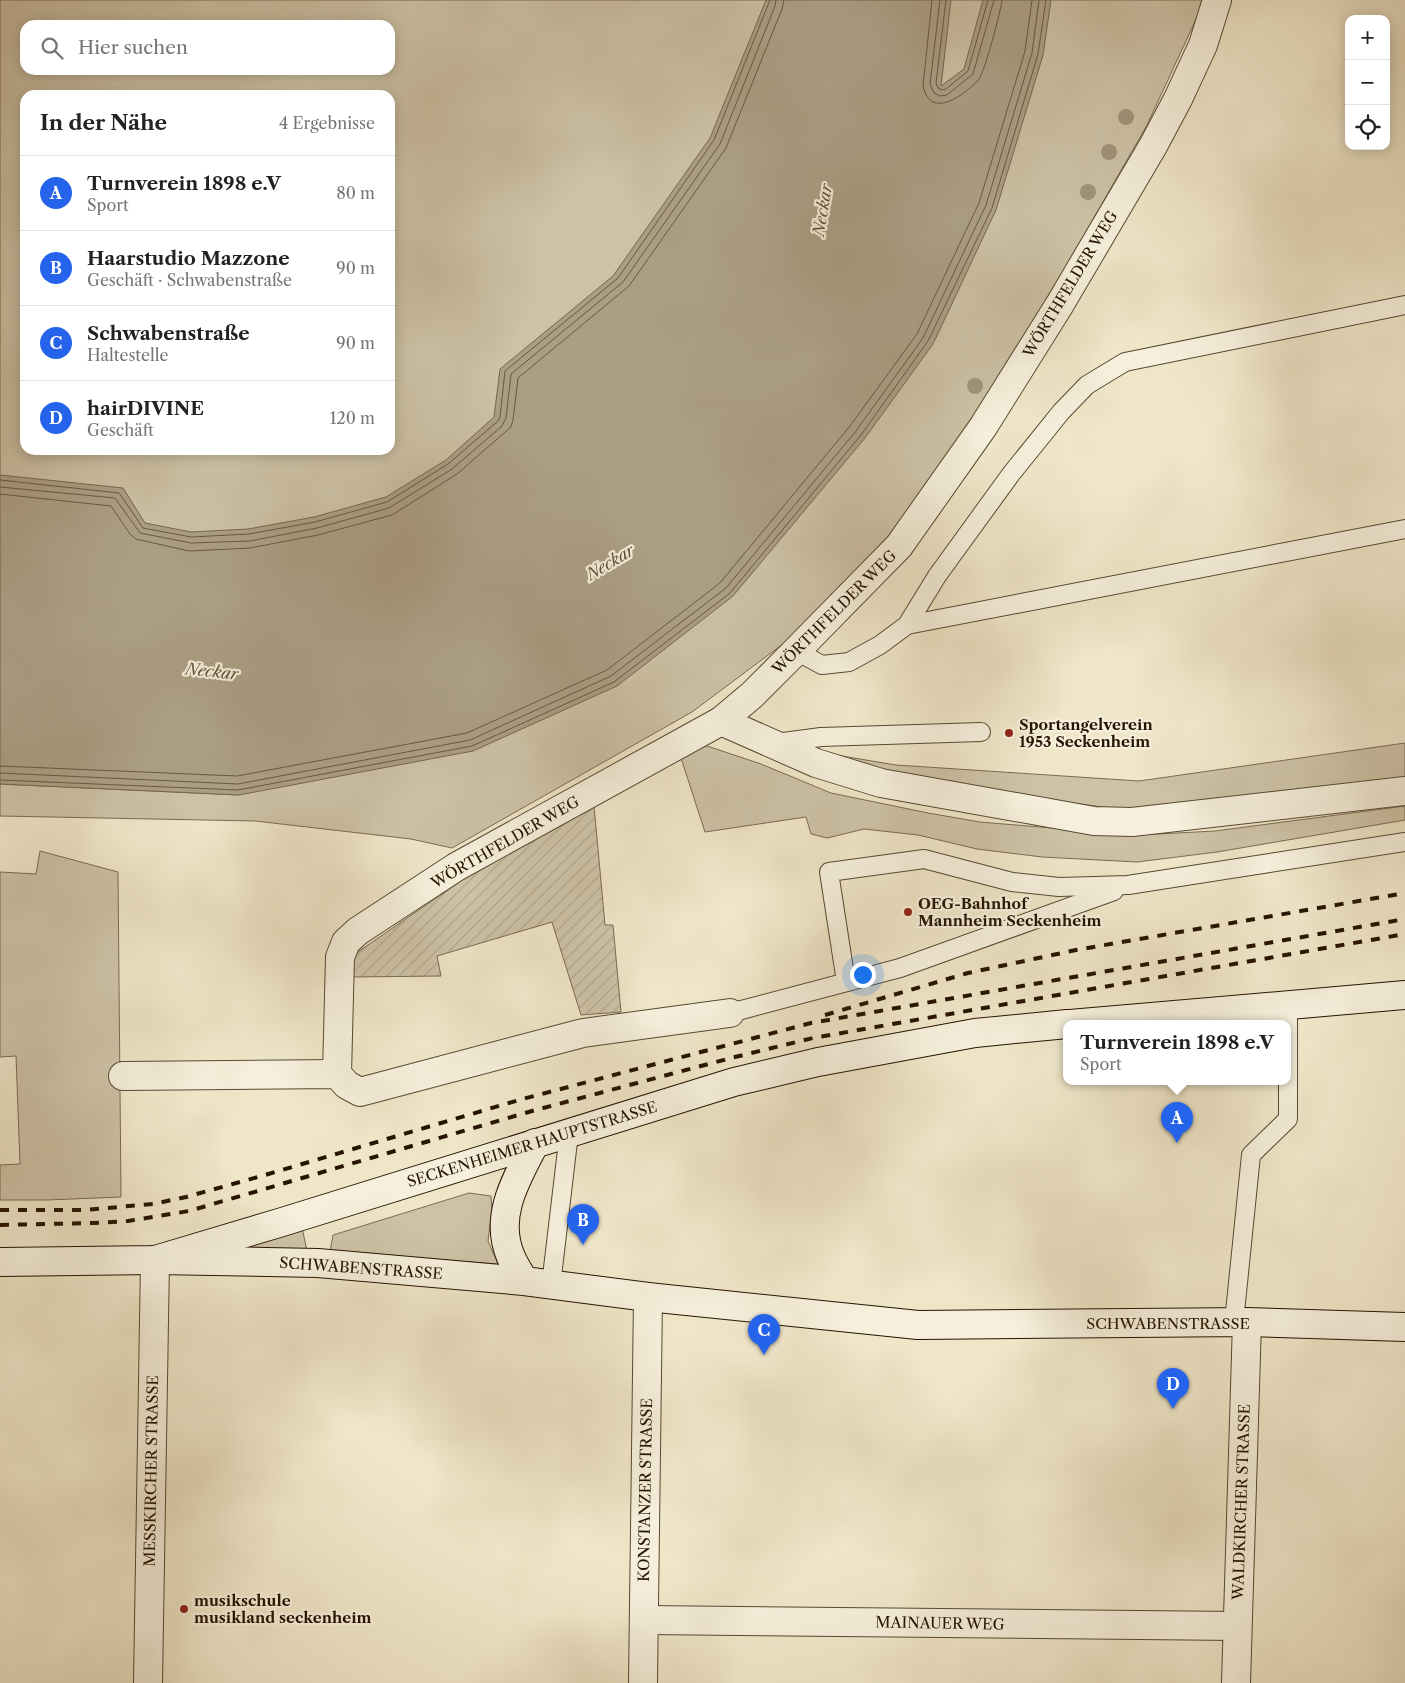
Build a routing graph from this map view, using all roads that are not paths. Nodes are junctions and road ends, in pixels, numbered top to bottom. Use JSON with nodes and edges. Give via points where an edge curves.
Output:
{"nodes":[{"id":1,"x":1217,"y":0,"type":"edge"},
{"id":2,"x":1405,"y":305,"type":"edge"},
{"id":3,"x":1405,"y":529,"type":"edge"},
{"id":4,"x":907,"y":625,"type":"junction"},
{"id":5,"x":796,"y":652,"type":"junction"},
{"id":6,"x":721,"y":721,"type":"junction"},
{"id":7,"x":981,"y":732,"type":"dead end"},
{"id":8,"x":770,"y":744,"type":"junction"},
{"id":9,"x":1405,"y":792,"type":"edge"},
{"id":10,"x":1405,"y":842,"type":"edge"},
{"id":11,"x":1128,"y":885,"type":"junction"},
{"id":12,"x":846,"y":982,"type":"junction"},
{"id":13,"x":1405,"y":995,"type":"edge"},
{"id":14,"x":1288,"y":1005,"type":"junction"},
{"id":15,"x":730,"y":1013,"type":"joint"},
{"id":16,"x":1114,"y":1020,"type":"edge"},
{"id":17,"x":1288,"y":1020,"type":"edge"},
{"id":18,"x":1063,"y":1024,"type":"edge"},
{"id":19,"x":337,"y":1074,"type":"junction"},
{"id":20,"x":123,"y":1076,"type":"dead end"},
{"id":21,"x":1288,"y":1085,"type":"edge"},
{"id":22,"x":569,"y":1133,"type":"junction"},
{"id":23,"x":535,"y":1143,"type":"junction"},
{"id":24,"x":155,"y":1260,"type":"junction"},
{"id":25,"x":0,"y":1262,"type":"edge"},
{"id":26,"x":524,"y":1281,"type":"junction"},
{"id":27,"x":551,"y":1285,"type":"junction"},
{"id":28,"x":648,"y":1297,"type":"junction"},
{"id":29,"x":1240,"y":1322,"type":"junction"},
{"id":30,"x":1405,"y":1327,"type":"edge"},
{"id":31,"x":644,"y":1620,"type":"junction"},
{"id":32,"x":1237,"y":1626,"type":"junction"},
{"id":33,"x":148,"y":1683,"type":"edge"},
{"id":34,"x":643,"y":1683,"type":"edge"},
{"id":35,"x":1236,"y":1683,"type":"edge"}],
"edges":[{"from":1,"to":5,"type":"street","name":"WÖRTHFELDER WEG","via":[[1203,45],[1153,146],[983,427],[899,546]]},
{"from":2,"to":4,"type":"lane","via":[[1124,362],[1087,384],[1011,474],[937,576]]},
{"from":3,"to":4,"type":"lane"},
{"from":4,"to":5,"type":"lane","via":[[849,662],[822,665]]},
{"from":5,"to":6,"type":"street","name":"WÖRTHFELDER WEG"},
{"from":6,"to":8,"type":"street"},
{"from":6,"to":19,"type":"street","name":"WÖRTHFELDER WEG","via":[[456,867],[346,942],[340,957]]},
{"from":7,"to":8,"type":"lane","via":[[821,737]]},
{"from":8,"to":9,"type":"street","via":[[816,764],[881,783],[1094,821],[1132,822]]},
{"from":10,"to":11,"type":"lane"},
{"from":11,"to":12,"type":"lane","via":[[900,968]]},
{"from":11,"to":12,"type":"lane","via":[[1059,887],[1012,882],[924,859],[829,872]]},
{"from":12,"to":15,"type":"lane"},
{"from":13,"to":14,"type":"street","name":"SECKENHEIMER HAUPTSTRASSE"},
{"from":14,"to":16,"type":"street","name":"SECKENHEIMER HAUPTSTRASSE"},
{"from":14,"to":17,"type":"lane"},
{"from":15,"to":19,"type":"street","via":[[583,1033],[360,1092]]},
{"from":18,"to":22,"type":"street","name":"SECKENHEIMER HAUPTSTRASSE","via":[[975,1033],[818,1062],[734,1082]]},
{"from":19,"to":20,"type":"street"},
{"from":21,"to":29,"type":"lane","via":[[1288,1119],[1251,1155]]},
{"from":22,"to":23,"type":"street","name":"SECKENHEIMER HAUPTSTRASSE"},
{"from":22,"to":27,"type":"lane"},
{"from":23,"to":24,"type":"street","name":"SECKENHEIMER HAUPTSTRASSE"},
{"from":23,"to":26,"type":"street","via":[[507,1202],[504,1231],[510,1256]]},
{"from":24,"to":25,"type":"street","name":"SECKENHEIMER HAUPTSTRASSE"},
{"from":24,"to":26,"type":"street","name":"SCHWABENSTRASSE","via":[[318,1263]]},
{"from":24,"to":33,"type":"street","name":"MESSKIRCHER STRASSE"},
{"from":26,"to":27,"type":"street","name":"SCHWABENSTRASSE"},
{"from":27,"to":28,"type":"street","name":"SCHWABENSTRASSE"},
{"from":28,"to":29,"type":"street","name":"SCHWABENSTRASSE","via":[[918,1325]]},
{"from":28,"to":31,"type":"street","name":"KONSTANZER STRASSE"},
{"from":29,"to":30,"type":"street","name":"SCHWABENSTRASSE"},
{"from":29,"to":32,"type":"street","name":"WALDKIRCHER STRASSE"},
{"from":31,"to":32,"type":"street","name":"MAINAUER WEG"},
{"from":31,"to":34,"type":"street","name":"KONSTANZER STRASSE"},
{"from":32,"to":35,"type":"street","name":"WALDKIRCHER STRASSE"}]}
